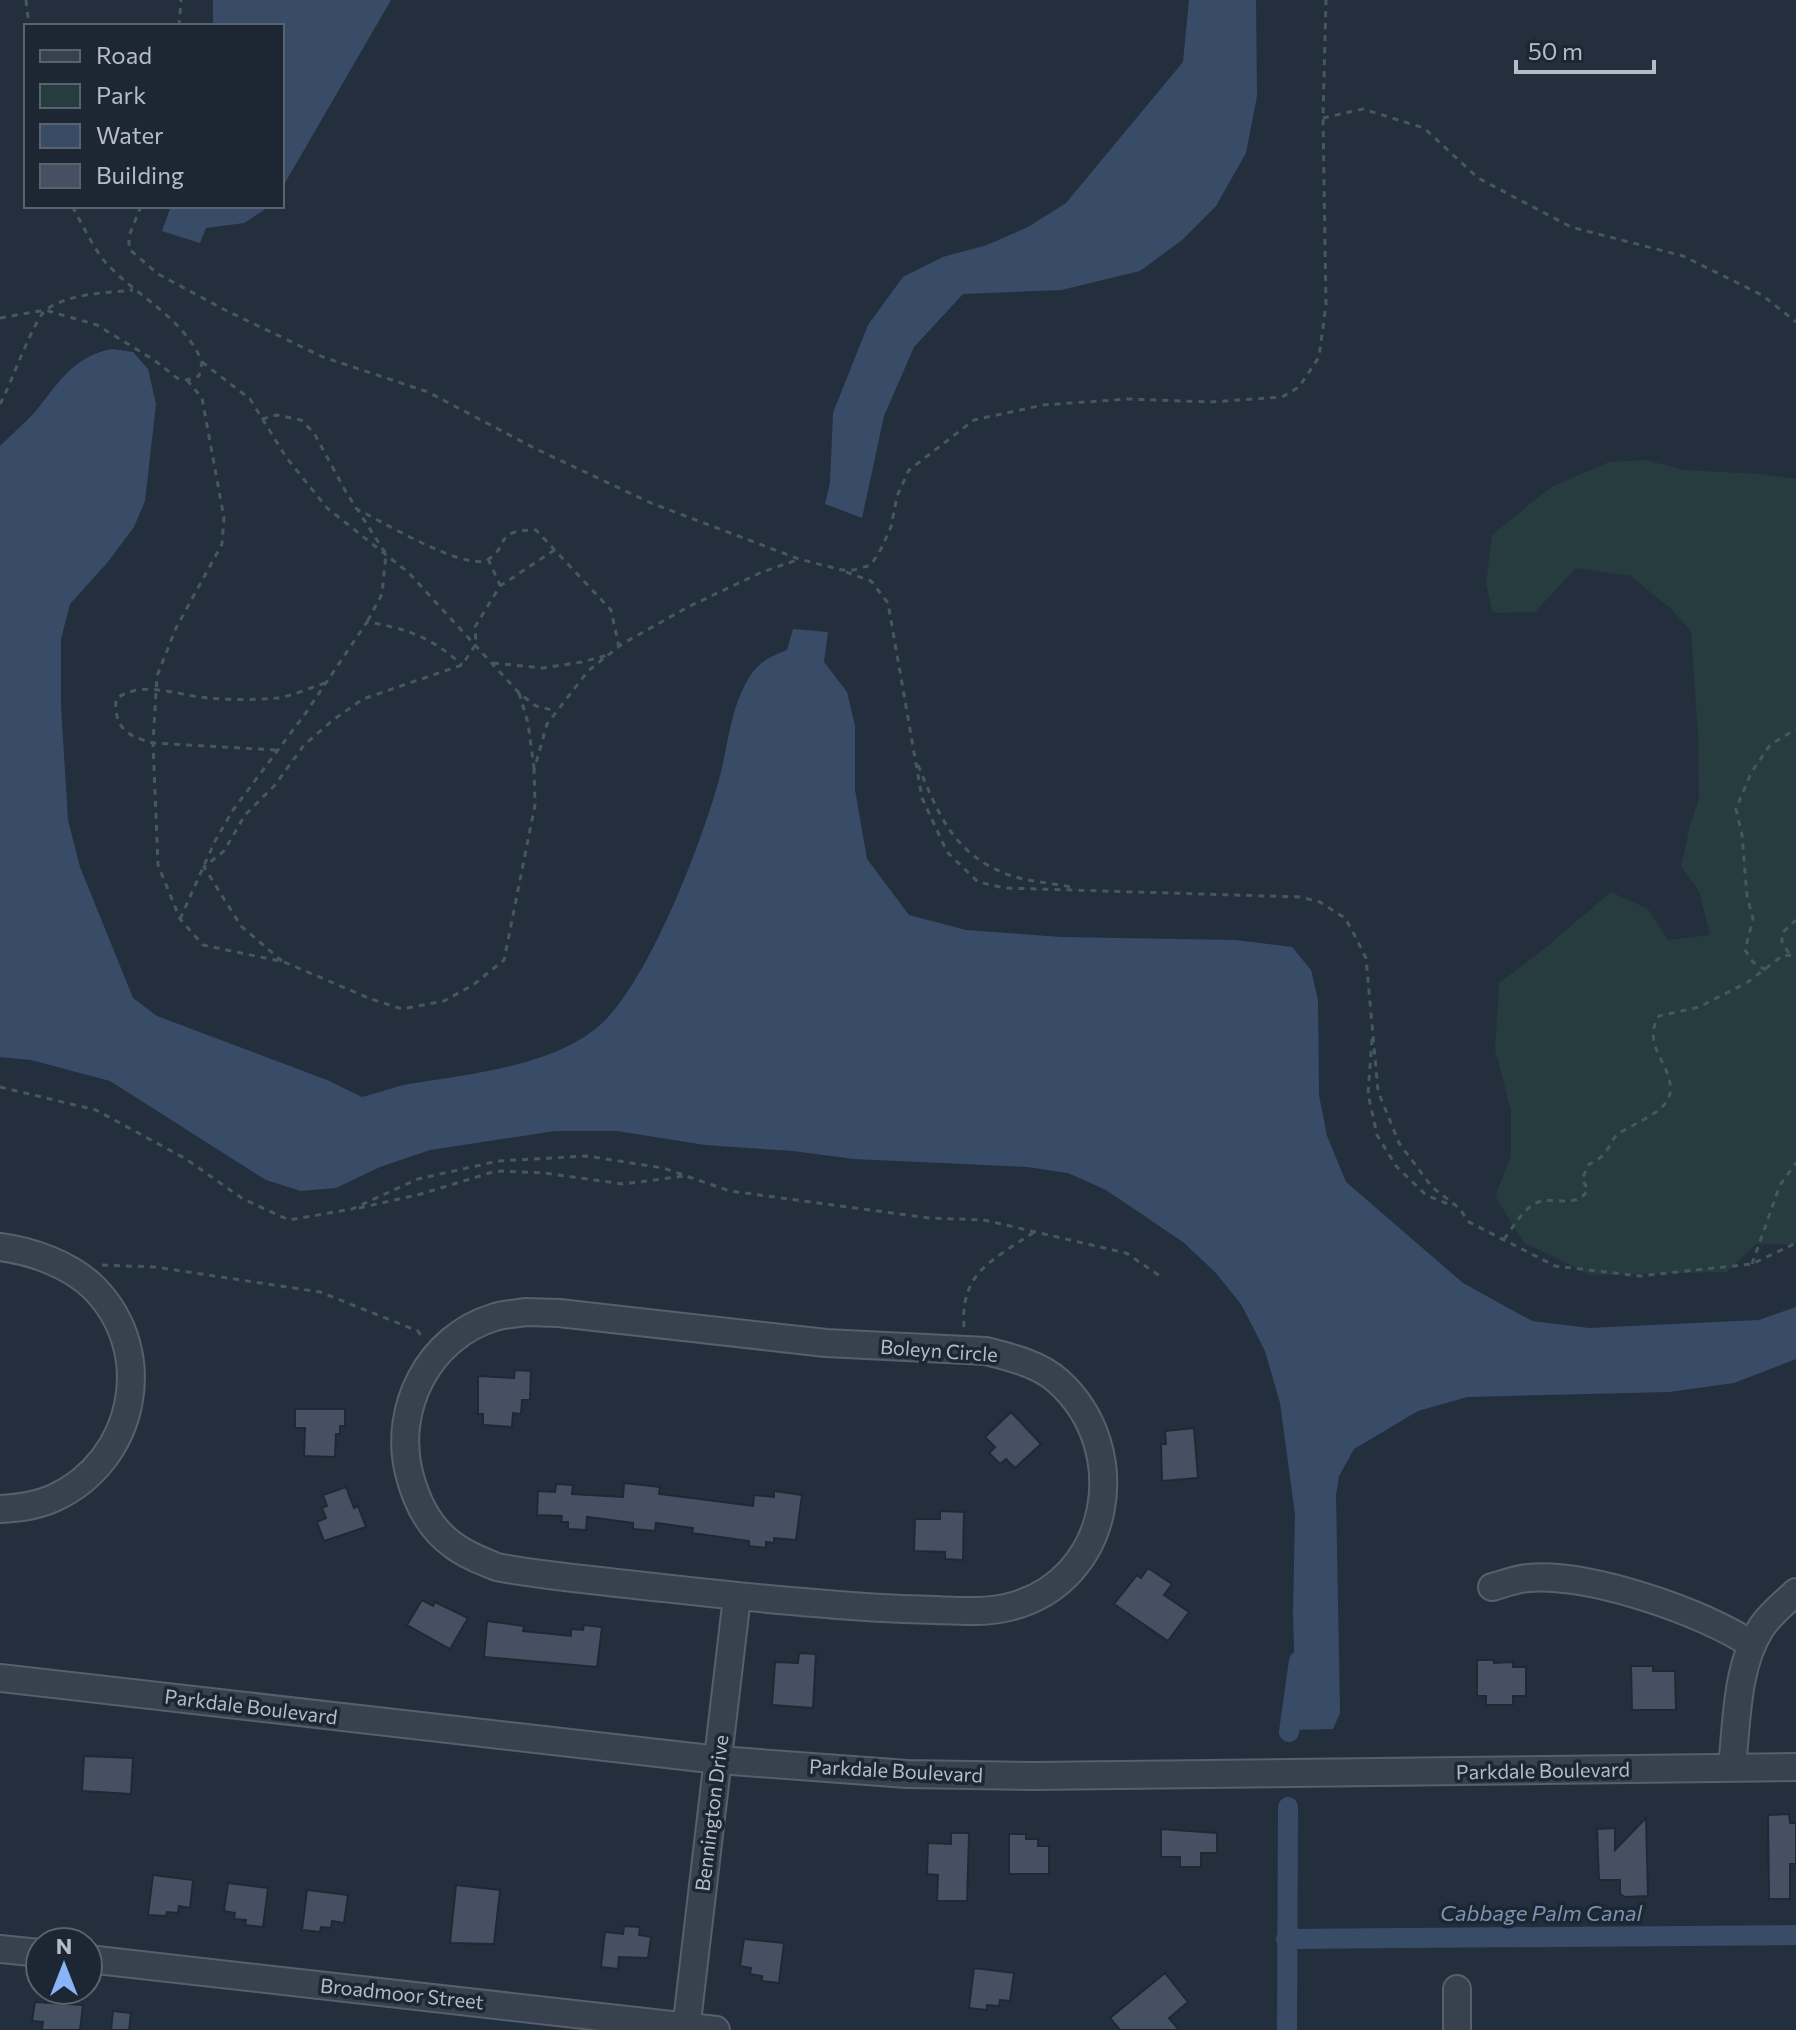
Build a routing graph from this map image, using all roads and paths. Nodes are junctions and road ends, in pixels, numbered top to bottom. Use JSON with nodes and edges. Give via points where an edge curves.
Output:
{"nodes":[{"id":1,"x":26,"y":0,"type":"edge"},
{"id":2,"x":181,"y":0,"type":"edge"},
{"id":3,"x":1326,"y":0,"type":"edge"},
{"id":4,"x":29,"y":24,"type":"edge"},
{"id":5,"x":179,"y":24,"type":"edge"},
{"id":6,"x":1323,"y":118,"type":"junction"},
{"id":7,"x":73,"y":208,"type":"edge"},
{"id":8,"x":140,"y":208,"type":"edge"},
{"id":9,"x":134,"y":290,"type":"junction"},
{"id":10,"x":45,"y":310,"type":"junction"},
{"id":11,"x":0,"y":318,"type":"edge"},
{"id":12,"x":1796,"y":322,"type":"edge"},
{"id":13,"x":202,"y":362,"type":"junction"},
{"id":14,"x":187,"y":380,"type":"junction"},
{"id":15,"x":0,"y":404,"type":"edge"},
{"id":16,"x":262,"y":419,"type":"junction"},
{"id":17,"x":355,"y":508,"type":"junction"},
{"id":18,"x":556,"y":549,"type":"junction"},
{"id":19,"x":386,"y":554,"type":"junction"},
{"id":20,"x":488,"y":559,"type":"junction"},
{"id":21,"x":799,"y":559,"type":"junction"},
{"id":22,"x":842,"y":570,"type":"junction"},
{"id":23,"x":500,"y":586,"type":"junction"},
{"id":24,"x":367,"y":622,"type":"junction"},
{"id":25,"x":476,"y":644,"type":"junction"},
{"id":26,"x":619,"y":647,"type":"junction"},
{"id":27,"x":610,"y":654,"type":"junction"},
{"id":28,"x":493,"y":663,"type":"junction"},
{"id":29,"x":462,"y":665,"type":"junction"},
{"id":30,"x":325,"y":683,"type":"junction"},
{"id":31,"x":156,"y":690,"type":"junction"},
{"id":32,"x":519,"y":693,"type":"junction"},
{"id":33,"x":556,"y":711,"type":"junction"},
{"id":34,"x":1796,"y":729,"type":"edge"},
{"id":35,"x":153,"y":743,"type":"junction"},
{"id":36,"x":276,"y":750,"type":"junction"},
{"id":37,"x":915,"y":758,"type":"junction"},
{"id":38,"x":534,"y":770,"type":"junction"},
{"id":39,"x":204,"y":867,"type":"junction"},
{"id":40,"x":1087,"y":890,"type":"junction"},
{"id":41,"x":180,"y":919,"type":"junction"},
{"id":42,"x":1796,"y":920,"type":"edge"},
{"id":43,"x":1789,"y":953,"type":"junction"},
{"id":44,"x":1796,"y":955,"type":"edge"},
{"id":45,"x":284,"y":962,"type":"junction"},
{"id":46,"x":1766,"y":970,"type":"junction"},
{"id":47,"x":1372,"y":1027,"type":"junction"},
{"id":48,"x":0,"y":1087,"type":"edge"},
{"id":49,"x":1796,"y":1163,"type":"edge"},
{"id":50,"x":686,"y":1176,"type":"junction"},
{"id":51,"x":1459,"y":1208,"type":"junction"},
{"id":52,"x":352,"y":1209,"type":"junction"},
{"id":53,"x":1034,"y":1232,"type":"junction"},
{"id":54,"x":1504,"y":1239,"type":"junction"},
{"id":55,"x":1796,"y":1243,"type":"edge"},
{"id":56,"x":0,"y":1247,"type":"edge"},
{"id":57,"x":1752,"y":1264,"type":"junction"},
{"id":58,"x":98,"y":1265,"type":"dead end"},
{"id":59,"x":1163,"y":1278,"type":"dead end"},
{"id":60,"x":965,"y":1351,"type":"junction"},
{"id":61,"x":436,"y":1357,"type":"junction"},
{"id":62,"x":0,"y":1509,"type":"edge"},
{"id":63,"x":1492,"y":1587,"type":"dead end"},
{"id":64,"x":1796,"y":1592,"type":"edge"},
{"id":65,"x":737,"y":1597,"type":"junction"},
{"id":66,"x":1752,"y":1645,"type":"junction"},
{"id":67,"x":0,"y":1678,"type":"edge"},
{"id":68,"x":719,"y":1760,"type":"junction"},
{"id":69,"x":1732,"y":1767,"type":"junction"},
{"id":70,"x":1796,"y":1767,"type":"edge"},
{"id":71,"x":0,"y":1949,"type":"edge"},
{"id":72,"x":24,"y":1951,"type":"edge"},
{"id":73,"x":104,"y":1961,"type":"edge"},
{"id":74,"x":1457,"y":1989,"type":"dead end"},
{"id":75,"x":686,"y":2028,"type":"edge"},
{"id":76,"x":716,"y":2030,"type":"edge"},
{"id":77,"x":1457,"y":2030,"type":"edge"}],
"edges":[{"from":1,"to":4,"type":"path"},
{"from":2,"to":5,"type":"path"},
{"from":3,"to":6,"type":"path"},
{"from":6,"to":12,"type":"path","via":[[1363,109],[1424,128],[1478,178],[1571,227],[1683,256],[1762,295]]},
{"from":6,"to":22,"type":"path","via":[[1326,305],[1319,357],[1299,387],[1282,397],[1043,405],[974,420],[909,470],[891,527],[871,565]]},
{"from":7,"to":9,"type":"path","via":[[104,262]]},
{"from":8,"to":21,"type":"path","via":[[129,249],[158,274],[323,357],[428,392],[651,503]]},
{"from":9,"to":10,"type":"path","via":[[75,297]]},
{"from":9,"to":13,"type":"path","via":[[182,327]]},
{"from":10,"to":11,"type":"path"},
{"from":10,"to":14,"type":"path","via":[[97,325]]},
{"from":10,"to":15,"type":"path"},
{"from":13,"to":14,"type":"path","via":[[199,376]]},
{"from":13,"to":16,"type":"path","via":[[250,399]]},
{"from":14,"to":31,"type":"path","via":[[202,398],[224,518],[222,544],[176,628]]},
{"from":16,"to":17,"type":"path","via":[[277,415],[301,420],[314,433]]},
{"from":16,"to":19,"type":"path","via":[[327,508]]},
{"from":17,"to":19,"type":"path"},
{"from":17,"to":20,"type":"path","via":[[438,550],[474,563]]},
{"from":18,"to":20,"type":"path","via":[[536,530],[518,530],[504,537]]},
{"from":18,"to":23,"type":"path"},
{"from":18,"to":26,"type":"path","via":[[611,610]]},
{"from":19,"to":24,"type":"path","via":[[382,594]]},
{"from":19,"to":25,"type":"path"},
{"from":20,"to":23,"type":"path"},
{"from":21,"to":22,"type":"path"},
{"from":21,"to":26,"type":"path","via":[[725,589]]},
{"from":22,"to":37,"type":"path","via":[[871,581],[888,603]]},
{"from":23,"to":25,"type":"path","via":[[475,627]]},
{"from":24,"to":29,"type":"path","via":[[397,626],[440,644]]},
{"from":24,"to":30,"type":"path"},
{"from":25,"to":28,"type":"path"},
{"from":25,"to":29,"type":"path"},
{"from":26,"to":27,"type":"path"},
{"from":27,"to":28,"type":"path","via":[[543,668]]},
{"from":27,"to":33,"type":"path","via":[[588,671]]},
{"from":28,"to":32,"type":"path"},
{"from":29,"to":39,"type":"path","via":[[363,699],[333,720],[304,745],[245,815],[224,851]]},
{"from":30,"to":31,"type":"path","via":[[279,698],[206,698]]},
{"from":30,"to":36,"type":"path"},
{"from":31,"to":35,"type":"path"},
{"from":31,"to":35,"type":"path","via":[[123,694],[116,699],[115,713],[119,726]]},
{"from":32,"to":33,"type":"path","via":[[536,706]]},
{"from":32,"to":38,"type":"path"},
{"from":33,"to":38,"type":"path"},
{"from":34,"to":46,"type":"path","via":[[1770,745],[1736,809],[1753,919],[1745,950]]},
{"from":35,"to":36,"type":"path"},
{"from":35,"to":41,"type":"path","via":[[158,865]]},
{"from":36,"to":39,"type":"path","via":[[233,810]]},
{"from":37,"to":40,"type":"path","via":[[940,819],[969,852],[1009,875]]},
{"from":37,"to":40,"type":"path","via":[[922,798],[947,852],[978,882],[1005,888]]},
{"from":38,"to":45,"type":"path","via":[[535,805],[504,960],[473,985],[444,1001],[402,1009]]},
{"from":39,"to":41,"type":"path"},
{"from":39,"to":45,"type":"path","via":[[241,926]]},
{"from":40,"to":47,"type":"path","via":[[1320,902],[1345,918],[1366,958]]},
{"from":41,"to":45,"type":"path","via":[[203,945]]},
{"from":42,"to":43,"type":"path","via":[[1782,933]]},
{"from":43,"to":44,"type":"path"},
{"from":43,"to":46,"type":"path"},
{"from":46,"to":54,"type":"path","via":[[1699,1007],[1659,1016],[1652,1026],[1670,1086],[1666,1103],[1621,1132],[1588,1165],[1582,1180],[1588,1189],[1585,1195],[1532,1205]]},
{"from":47,"to":51,"type":"path","via":[[1378,1091],[1399,1143],[1432,1187]]},
{"from":47,"to":51,"type":"path","via":[[1368,1094],[1377,1135],[1396,1166],[1426,1195]]},
{"from":48,"to":52,"type":"path","via":[[96,1110],[186,1159],[243,1199],[289,1220]]},
{"from":49,"to":57,"type":"path","via":[[1780,1185]]},
{"from":50,"to":52,"type":"path","via":[[623,1184],[496,1171]]},
{"from":50,"to":52,"type":"path","via":[[587,1156],[498,1161],[418,1179]]},
{"from":50,"to":53,"type":"path","via":[[730,1191],[929,1218],[984,1220]]},
{"from":51,"to":54,"type":"path","via":[[1469,1222]]},
{"from":53,"to":59,"type":"path","via":[[1126,1253]]},
{"from":53,"to":60,"type":"path","via":[[977,1271],[962,1306]]},
{"from":54,"to":57,"type":"path","via":[[1555,1266],[1640,1276]]},
{"from":55,"to":57,"type":"path"},
{"from":56,"to":62,"type":"street","via":[[55,1263],[95,1289],[117,1321],[131,1368],[127,1415],[102,1463],[54,1498]]},
{"from":58,"to":61,"type":"path","via":[[155,1267],[320,1292],[418,1331]]},
{"from":60,"to":61,"type":"street","name":"Boleyn Circle","via":[[826,1343],[525,1312],[477,1324]]},
{"from":60,"to":65,"type":"street","name":"Boleyn Circle","via":[[1009,1357],[1056,1379],[1091,1424],[1099,1443],[1105,1494],[1090,1541],[1075,1566],[1031,1599],[984,1612]]},
{"from":61,"to":65,"type":"street","name":"Boleyn Circle","via":[[413,1392],[404,1439],[422,1508],[452,1545],[475,1559],[521,1572]]},
{"from":63,"to":66,"type":"street","via":[[1526,1578],[1558,1578],[1628,1593],[1716,1624]]},
{"from":64,"to":66,"type":"street"},
{"from":65,"to":68,"type":"street","name":"Bennington Drive"},
{"from":66,"to":69,"type":"street","via":[[1741,1684]]},
{"from":67,"to":68,"type":"street","name":"Parkdale Boulevard"},
{"from":68,"to":69,"type":"street","name":"Parkdale Boulevard","via":[[907,1774],[1033,1776]]},
{"from":68,"to":75,"type":"street","name":"Bennington Drive"},
{"from":69,"to":70,"type":"street","name":"Parkdale Boulevard"},
{"from":71,"to":72,"type":"street"},
{"from":73,"to":75,"type":"street","name":"Broadmoor Street"},
{"from":74,"to":77,"type":"street"},
{"from":75,"to":76,"type":"street","name":"Broadmoor Street"}]}
